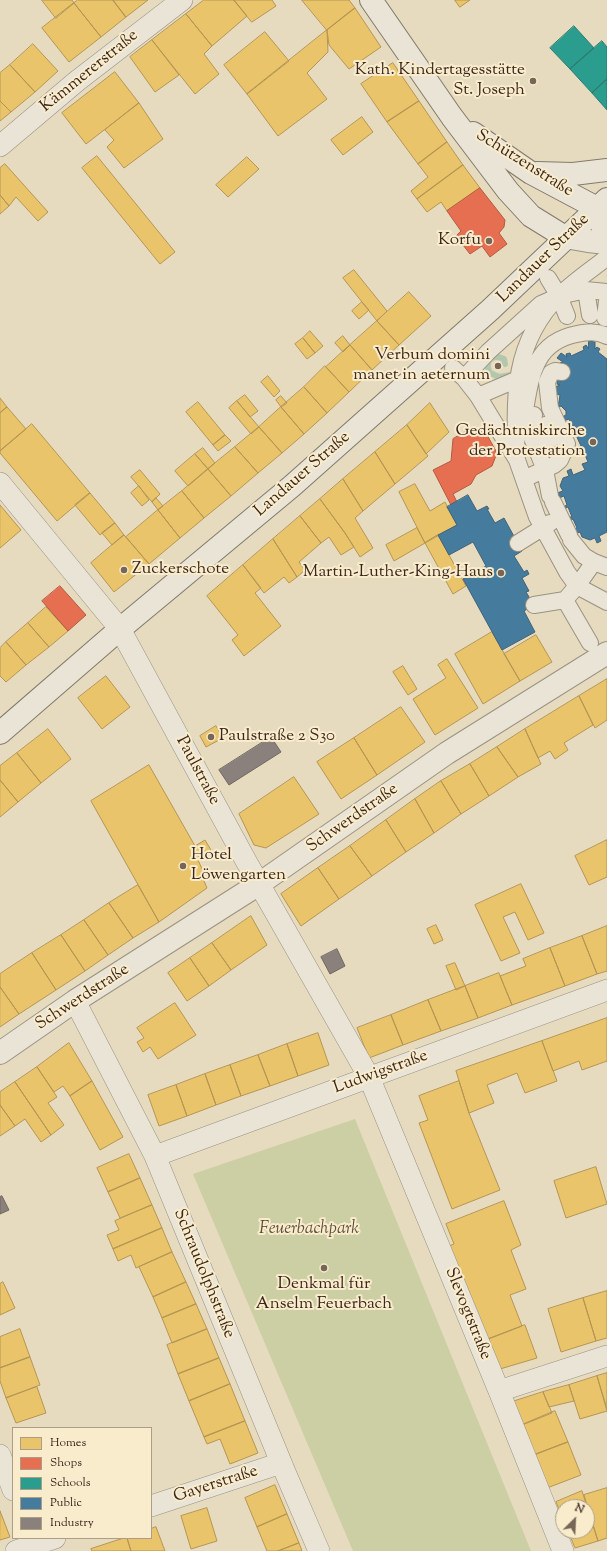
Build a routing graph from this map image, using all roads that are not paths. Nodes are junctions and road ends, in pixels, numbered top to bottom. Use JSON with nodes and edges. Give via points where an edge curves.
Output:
{"nodes":[{"id":1,"x":182,"y":0,"type":"edge"},
{"id":2,"x":371,"y":0,"type":"edge"},
{"id":3,"x":452,"y":117,"type":"junction"},
{"id":4,"x":0,"y":146,"type":"edge"},
{"id":5,"x":607,"y":170,"type":"edge"},
{"id":6,"x":531,"y":173,"type":"junction"},
{"id":7,"x":604,"y":206,"type":"edge"},
{"id":8,"x":607,"y":236,"type":"edge"},
{"id":9,"x":565,"y":237,"type":"junction"},
{"id":10,"x":607,"y":243,"type":"edge"},
{"id":11,"x":607,"y":273,"type":"edge"},
{"id":12,"x":548,"y":278,"type":"dead end"},
{"id":13,"x":586,"y":290,"type":"junction"},
{"id":14,"x":607,"y":292,"type":"edge"},
{"id":15,"x":559,"y":296,"type":"junction"},
{"id":16,"x":607,"y":301,"type":"edge"},
{"id":17,"x":598,"y":325,"type":"edge"},
{"id":18,"x":543,"y":371,"type":"junction"},
{"id":19,"x":478,"y":396,"type":"junction"},
{"id":20,"x":501,"y":434,"type":"junction"},
{"id":21,"x":537,"y":449,"type":"junction"},
{"id":22,"x":517,"y":460,"type":"junction"},
{"id":23,"x":545,"y":470,"type":"junction"},
{"id":24,"x":524,"y":479,"type":"junction"},
{"id":25,"x":0,"y":483,"type":"edge"},
{"id":26,"x":556,"y":520,"type":"junction"},
{"id":27,"x":518,"y":542,"type":"dead end"},
{"id":28,"x":600,"y":564,"type":"edge"},
{"id":29,"x":577,"y":586,"type":"junction"},
{"id":30,"x":565,"y":600,"type":"junction"},
{"id":31,"x":607,"y":602,"type":"edge"},
{"id":32,"x":534,"y":605,"type":"dead end"},
{"id":33,"x":120,"y":628,"type":"junction"},
{"id":34,"x":599,"y":648,"type":"edge"},
{"id":35,"x":0,"y":733,"type":"edge"},
{"id":36,"x":259,"y":884,"type":"junction"},
{"id":37,"x":607,"y":990,"type":"edge"},
{"id":38,"x":75,"y":1002,"type":"junction"},
{"id":39,"x":0,"y":1053,"type":"edge"},
{"id":40,"x":369,"y":1077,"type":"junction"},
{"id":41,"x":155,"y":1156,"type":"junction"},
{"id":42,"x":607,"y":1356,"type":"edge"},
{"id":43,"x":499,"y":1391,"type":"junction"},
{"id":44,"x":0,"y":1455,"type":"edge"},
{"id":45,"x":281,"y":1463,"type":"junction"},
{"id":46,"x":12,"y":1487,"type":"edge"},
{"id":47,"x":152,"y":1506,"type":"edge"},
{"id":48,"x":52,"y":1539,"type":"edge"},
{"id":49,"x":29,"y":1546,"type":"edge"},
{"id":50,"x":319,"y":1551,"type":"edge"},
{"id":51,"x":562,"y":1551,"type":"edge"}],
"edges":[{"from":1,"to":4,"type":"street","name":"Kämmererstraße","via":[[76,81]]},
{"from":2,"to":3,"type":"main road","name":"Schützenstraße"},
{"from":3,"to":6,"type":"main road","name":"Schützenstraße"},
{"from":3,"to":9,"type":"main road","name":"Schützenstraße","via":[[508,191],[531,216]]},
{"from":5,"to":6,"type":"main road","via":[[573,174]]},
{"from":6,"to":7,"type":"main road","name":"Schützenstraße"},
{"from":7,"to":8,"type":"main road","via":[[603,229]]},
{"from":7,"to":9,"type":"main road","name":"Landauer Straße"},
{"from":9,"to":10,"type":"main road"},
{"from":9,"to":33,"type":"main road","name":"Landauer Straße","via":[[490,310],[292,486]]},
{"from":11,"to":15,"type":"street","via":[[606,258]]},
{"from":12,"to":15,"type":"street"},
{"from":13,"to":14,"type":"street"},
{"from":13,"to":15,"type":"street"},
{"from":13,"to":17,"type":"street"},
{"from":15,"to":18,"type":"street"},
{"from":15,"to":18,"type":"street"},
{"from":16,"to":17,"type":"street"},
{"from":17,"to":18,"type":"street"},
{"from":18,"to":19,"type":"street"},
{"from":18,"to":19,"type":"street","via":[[510,332],[459,373]]},
{"from":18,"to":20,"type":"street"},
{"from":18,"to":21,"type":"street"},
{"from":18,"to":21,"type":"street","via":[[530,433]]},
{"from":18,"to":22,"type":"street"},
{"from":18,"to":23,"type":"street","via":[[567,444],[560,460]]},
{"from":19,"to":20,"type":"street"},
{"from":20,"to":22,"type":"street"},
{"from":21,"to":23,"type":"street"},
{"from":22,"to":24,"type":"street"},
{"from":23,"to":24,"type":"street"},
{"from":23,"to":26,"type":"street"},
{"from":24,"to":26,"type":"street"},
{"from":25,"to":33,"type":"street","name":"Paulstraße"},
{"from":26,"to":27,"type":"street"},
{"from":26,"to":28,"type":"street","via":[[584,556]]},
{"from":26,"to":29,"type":"street"},
{"from":28,"to":29,"type":"street"},
{"from":29,"to":30,"type":"street"},
{"from":29,"to":31,"type":"street"},
{"from":30,"to":32,"type":"street"},
{"from":30,"to":34,"type":"street"},
{"from":33,"to":35,"type":"main road","name":"Landauer Straße"},
{"from":33,"to":36,"type":"street","name":"Paulstraße"},
{"from":34,"to":36,"type":"main road","name":"Schwerdstraße"},
{"from":36,"to":38,"type":"main road","name":"Schwerdstraße"},
{"from":36,"to":40,"type":"street","name":"Paulstraße"},
{"from":37,"to":40,"type":"street","name":"Ludwigstraße"},
{"from":38,"to":39,"type":"main road","name":"Schwerdstraße"},
{"from":38,"to":41,"type":"street","name":"Schraudolphstraße"},
{"from":40,"to":41,"type":"street","name":"Ludwigstraße"},
{"from":40,"to":43,"type":"street","name":"Slevogtstraße"},
{"from":41,"to":45,"type":"street","name":"Schraudolphstraße"},
{"from":42,"to":43,"type":"street"},
{"from":43,"to":51,"type":"street","name":"Slevogtstraße"},
{"from":44,"to":46,"type":"street"},
{"from":45,"to":47,"type":"street","name":"Gayerstraße"},
{"from":45,"to":50,"type":"street","name":"Schraudolphstraße"},
{"from":48,"to":49,"type":"street"}]}
